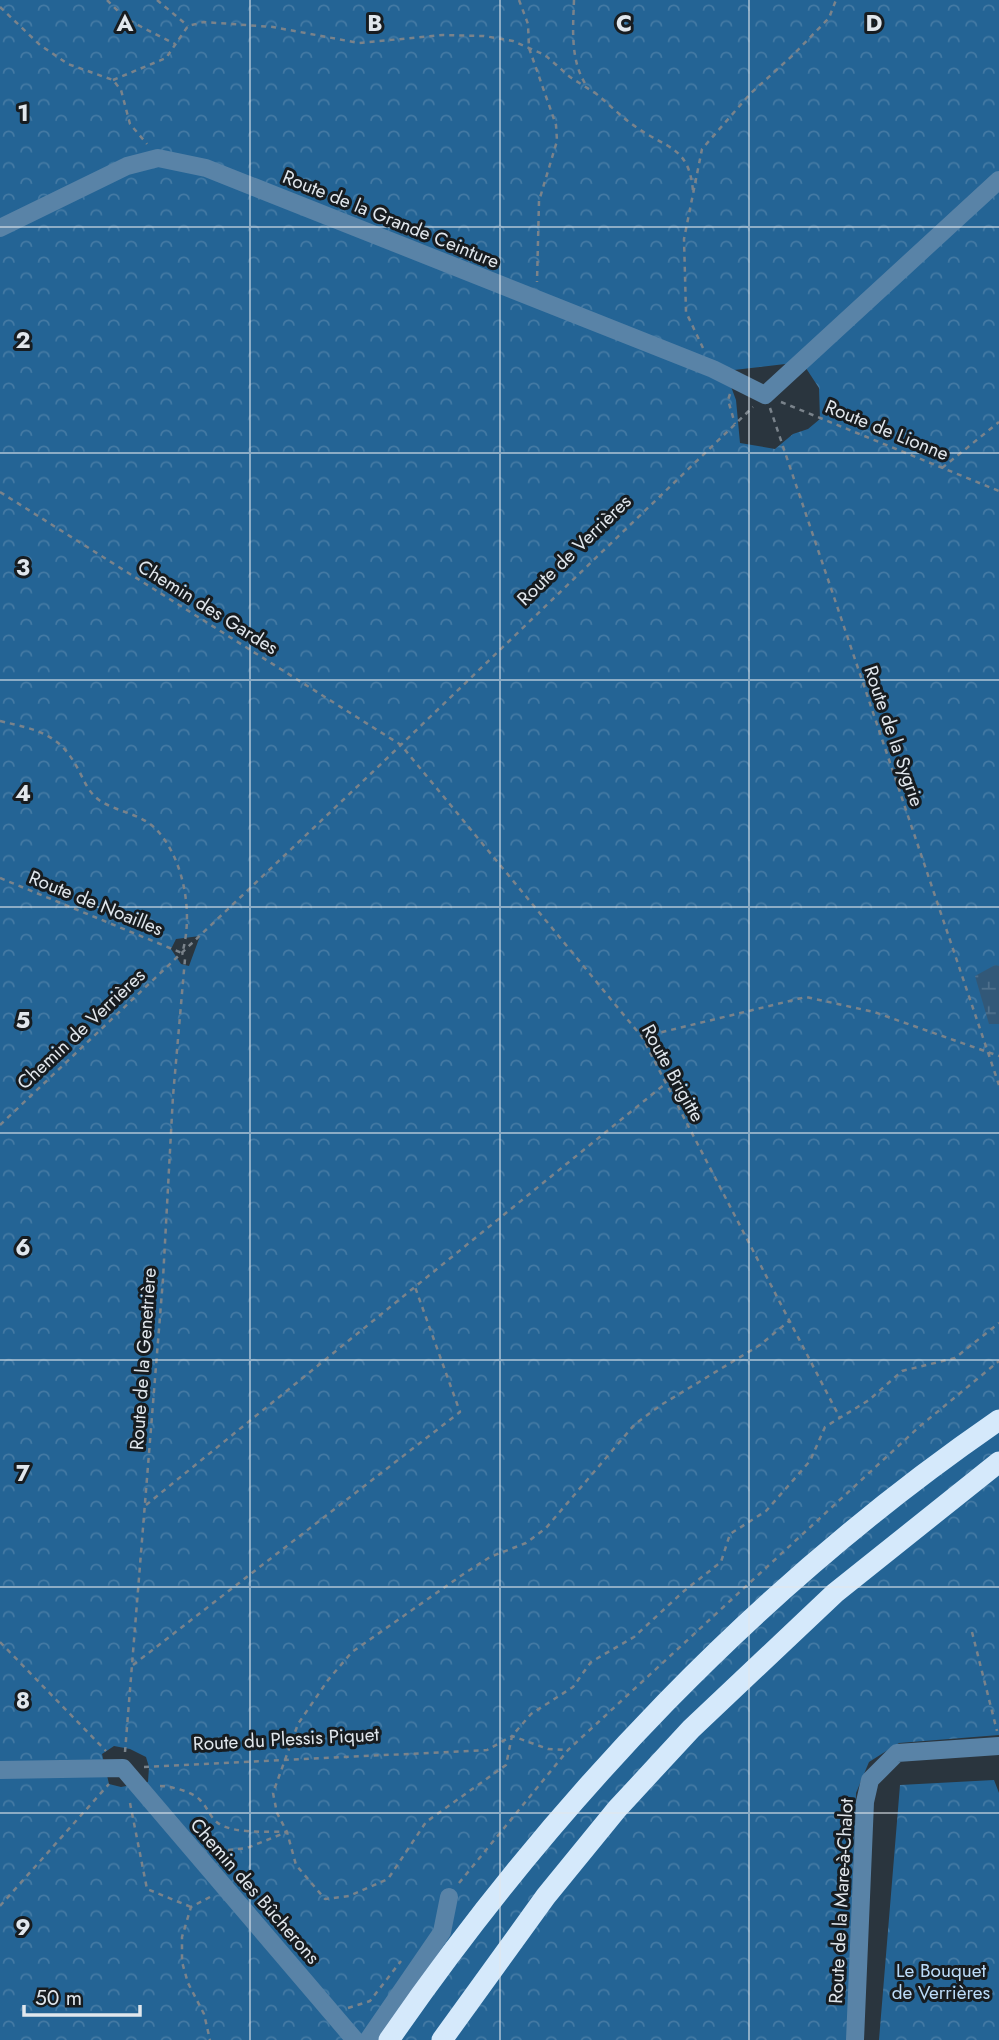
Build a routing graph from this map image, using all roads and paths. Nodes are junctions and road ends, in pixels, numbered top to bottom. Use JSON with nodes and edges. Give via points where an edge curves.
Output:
{"nodes":[{"id":1,"x":107,"y":0,"type":"edge"},
{"id":2,"x":157,"y":0,"type":"edge"},
{"id":3,"x":519,"y":0,"type":"edge"},
{"id":4,"x":574,"y":0,"type":"edge"},
{"id":5,"x":836,"y":0,"type":"edge"},
{"id":6,"x":0,"y":7,"type":"edge"},
{"id":7,"x":188,"y":26,"type":"junction"},
{"id":8,"x":175,"y":44,"type":"junction"},
{"id":9,"x":529,"y":48,"type":"junction"},
{"id":10,"x":113,"y":80,"type":"junction"},
{"id":11,"x":595,"y":93,"type":"junction"},
{"id":12,"x":159,"y":158,"type":"junction"},
{"id":13,"x":999,"y":180,"type":"edge"},
{"id":14,"x":693,"y":194,"type":"junction"},
{"id":15,"x":0,"y":228,"type":"edge"},
{"id":16,"x":536,"y":299,"type":"junction"},
{"id":17,"x":713,"y":369,"type":"junction"},
{"id":18,"x":735,"y":380,"type":"junction"},
{"id":19,"x":765,"y":395,"type":"junction"},
{"id":20,"x":999,"y":422,"type":"edge"},
{"id":21,"x":735,"y":424,"type":"dead end"},
{"id":22,"x":943,"y":468,"type":"junction"},
{"id":23,"x":999,"y":491,"type":"edge"},
{"id":24,"x":0,"y":492,"type":"edge"},
{"id":25,"x":0,"y":721,"type":"edge"},
{"id":26,"x":401,"y":745,"type":"junction"},
{"id":27,"x":0,"y":878,"type":"edge"},
{"id":28,"x":182,"y":953,"type":"junction"},
{"id":29,"x":642,"y":1037,"type":"junction"},
{"id":30,"x":988,"y":1054,"type":"junction"},
{"id":31,"x":999,"y":1056,"type":"edge"},
{"id":32,"x":665,"y":1084,"type":"junction"},
{"id":33,"x":999,"y":1085,"type":"edge"},
{"id":34,"x":0,"y":1125,"type":"edge"},
{"id":35,"x":415,"y":1287,"type":"junction"},
{"id":36,"x":789,"y":1321,"type":"junction"},
{"id":37,"x":999,"y":1323,"type":"edge"},
{"id":38,"x":999,"y":1361,"type":"edge"},
{"id":39,"x":840,"y":1418,"type":"junction"},
{"id":40,"x":999,"y":1420,"type":"edge"},
{"id":41,"x":999,"y":1462,"type":"edge"},
{"id":42,"x":146,"y":1506,"type":"junction"},
{"id":43,"x":972,"y":1632,"type":"dead end"},
{"id":44,"x":0,"y":1642,"type":"edge"},
{"id":45,"x":132,"y":1665,"type":"junction"},
{"id":46,"x":512,"y":1736,"type":"junction"},
{"id":47,"x":999,"y":1739,"type":"edge"},
{"id":48,"x":999,"y":1746,"type":"edge"},
{"id":49,"x":568,"y":1750,"type":"junction"},
{"id":50,"x":285,"y":1760,"type":"junction"},
{"id":51,"x":123,"y":1768,"type":"junction"},
{"id":52,"x":0,"y":1770,"type":"edge"},
{"id":53,"x":135,"y":1785,"type":"junction"},
{"id":54,"x":287,"y":1832,"type":"junction"},
{"id":55,"x":206,"y":1865,"type":"junction"},
{"id":56,"x":225,"y":1888,"type":"junction"},
{"id":57,"x":449,"y":1897,"type":"joint"},
{"id":58,"x":0,"y":1906,"type":"edge"},
{"id":59,"x":191,"y":1907,"type":"junction"},
{"id":60,"x":402,"y":1959,"type":"dead end"},
{"id":61,"x":332,"y":2013,"type":"junction"},
{"id":62,"x":210,"y":2040,"type":"edge"},
{"id":63,"x":355,"y":2040,"type":"edge"},
{"id":64,"x":368,"y":2040,"type":"edge"},
{"id":65,"x":389,"y":2040,"type":"edge"},
{"id":66,"x":442,"y":2040,"type":"edge"},
{"id":67,"x":855,"y":2040,"type":"edge"}],
"edges":[{"from":1,"to":8,"type":"path","via":[[126,19]]},
{"from":2,"to":7,"type":"path"},
{"from":3,"to":9,"type":"path"},
{"from":4,"to":11,"type":"path","via":[[572,38],[578,72]]},
{"from":5,"to":14,"type":"path","via":[[828,18],[750,94],[702,149]]},
{"from":6,"to":10,"type":"path","via":[[68,64]]},
{"from":7,"to":8,"type":"path"},
{"from":7,"to":9,"type":"path","via":[[204,22],[274,27],[359,43],[484,36]]},
{"from":8,"to":10,"type":"path","via":[[166,58]]},
{"from":9,"to":11,"type":"path"},
{"from":9,"to":16,"type":"path","via":[[556,125],[557,141],[539,201]]},
{"from":10,"to":12,"type":"path","via":[[121,90],[131,124]]},
{"from":11,"to":14,"type":"path","via":[[635,127],[679,152],[691,171]]},
{"from":12,"to":15,"type":"street","name":"Route de la Grande Ceinture","via":[[127,166]]},
{"from":12,"to":16,"type":"street","name":"Route de la Grande Ceinture","via":[[206,168]]},
{"from":13,"to":19,"type":"street"},
{"from":14,"to":17,"type":"path","via":[[684,239],[686,312]]},
{"from":16,"to":17,"type":"street","name":"Route de la Grande Ceinture"},
{"from":17,"to":18,"type":"street","name":"Route de la Grande Ceinture"},
{"from":18,"to":19,"type":"street","name":"Route de la Grande Ceinture"},
{"from":18,"to":21,"type":"path","via":[[728,400]]},
{"from":19,"to":22,"type":"path","name":"Route de Lionne"},
{"from":19,"to":26,"type":"path","name":"Route de Verrières"},
{"from":19,"to":30,"type":"path","name":"Route de la Sygrie"},
{"from":20,"to":22,"type":"path"},
{"from":22,"to":23,"type":"path","name":"Route de Lionne"},
{"from":24,"to":26,"type":"path","name":"Chemin des Gardes"},
{"from":25,"to":28,"type":"path","name":"Route de la Genetrière","via":[[41,731],[56,740],[70,753],[89,791],[100,801],[155,829],[171,851],[183,881],[187,909]]},
{"from":26,"to":28,"type":"path","name":"Route de Verrières"},
{"from":26,"to":29,"type":"path","name":"Route Brigitte"},
{"from":27,"to":28,"type":"path","name":"Route de Noailles"},
{"from":28,"to":34,"type":"path","name":"Chemin de Verrières"},
{"from":28,"to":42,"type":"path","name":"Route de la Genetrière"},
{"from":29,"to":30,"type":"path","via":[[806,997],[874,1012]]},
{"from":29,"to":32,"type":"path","name":"Route Brigitte"},
{"from":30,"to":31,"type":"path"},
{"from":30,"to":33,"type":"path","name":"Route de la Sygrie"},
{"from":32,"to":35,"type":"path"},
{"from":32,"to":36,"type":"path","name":"Route Brigitte"},
{"from":35,"to":42,"type":"path"},
{"from":35,"to":45,"type":"path","via":[[460,1412]]},
{"from":36,"to":39,"type":"path","name":"Route Brigitte"},
{"from":36,"to":50,"type":"path","via":[[760,1345],[635,1424],[546,1528],[465,1573],[352,1652],[298,1724]]},
{"from":37,"to":39,"type":"path","via":[[955,1359],[902,1371]]},
{"from":38,"to":49,"type":"path","via":[[919,1427]]},
{"from":39,"to":46,"type":"path","via":[[825,1427],[810,1461],[766,1511],[730,1534],[721,1562],[634,1637],[591,1662],[573,1687],[531,1714]]},
{"from":40,"to":65,"type":"highway","via":[[828,1553],[730,1638],[667,1701],[512,1876]]},
{"from":41,"to":66,"type":"highway","via":[[835,1593],[691,1729],[546,1896]]},
{"from":42,"to":45,"type":"path","name":"Route de la Genetrière"},
{"from":43,"to":47,"type":"path"},
{"from":44,"to":51,"type":"path"},
{"from":45,"to":51,"type":"path","name":"Route de la Genetrière"},
{"from":46,"to":49,"type":"path","via":[[548,1749]]},
{"from":46,"to":50,"type":"path","name":"Route du Plessis Piquet","via":[[487,1750]]},
{"from":46,"to":54,"type":"path","via":[[506,1765],[426,1822],[388,1878],[349,1896],[326,1899],[296,1866]]},
{"from":48,"to":67,"type":"street","name":"Route de la Mare-à-Chalot","via":[[897,1753],[870,1780],[865,1802]]},
{"from":49,"to":57,"type":"path"},
{"from":50,"to":51,"type":"path","name":"Route du Plessis Piquet"},
{"from":50,"to":54,"type":"path","via":[[273,1793]]},
{"from":51,"to":52,"type":"street"},
{"from":51,"to":53,"type":"street","name":"Chemin des Bûcherons"},
{"from":51,"to":58,"type":"path"},
{"from":51,"to":59,"type":"path","name":"Route de la Genetrière","via":[[146,1889]]},
{"from":53,"to":54,"type":"path","via":[[187,1792],[199,1798],[220,1825]]},
{"from":53,"to":55,"type":"street","name":"Chemin des Bûcherons"},
{"from":54,"to":55,"type":"path","via":[[247,1848],[228,1850]]},
{"from":55,"to":56,"type":"street","name":"Chemin des Bûcherons"},
{"from":56,"to":59,"type":"path"},
{"from":56,"to":61,"type":"street","name":"Chemin des Bûcherons"},
{"from":57,"to":64,"type":"street","via":[[442,1932]]},
{"from":59,"to":62,"type":"path","via":[[182,1937],[182,1962]]},
{"from":60,"to":61,"type":"path","via":[[370,2001]]},
{"from":61,"to":63,"type":"street","name":"Chemin des Bûcherons"}]}
